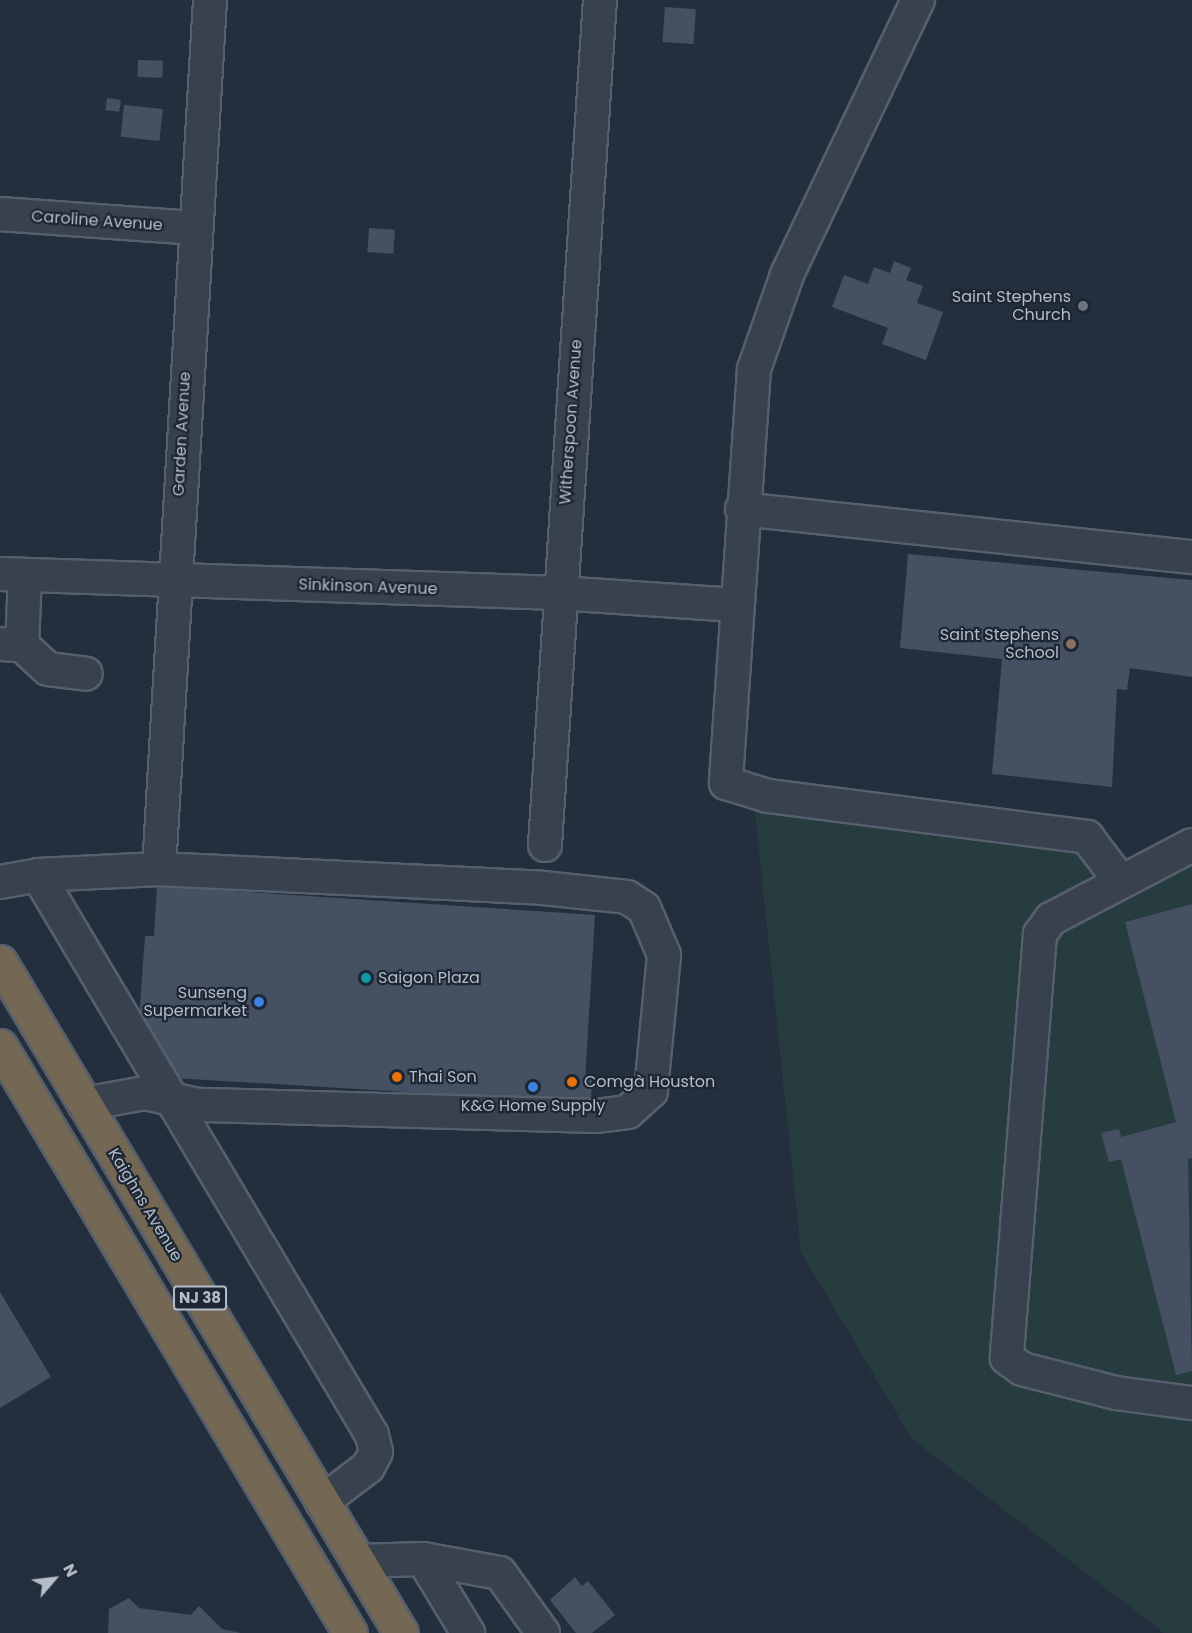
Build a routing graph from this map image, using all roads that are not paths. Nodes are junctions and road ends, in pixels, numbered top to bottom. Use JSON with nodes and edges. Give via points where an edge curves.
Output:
{"nodes":[{"id":1,"x":210,"y":0,"type":"edge"},
{"id":2,"x":600,"y":0,"type":"edge"},
{"id":3,"x":918,"y":0,"type":"edge"},
{"id":4,"x":0,"y":214,"type":"edge"},
{"id":5,"x":194,"y":228,"type":"junction"},
{"id":6,"x":742,"y":509,"type":"junction"},
{"id":7,"x":1192,"y":557,"type":"edge"},
{"id":8,"x":13,"y":574,"type":"edge"},
{"id":9,"x":174,"y":581,"type":"junction"},
{"id":10,"x":559,"y":593,"type":"junction"},
{"id":11,"x":736,"y":605,"type":"junction"},
{"id":12,"x":11,"y":644,"type":"edge"},
{"id":13,"x":86,"y":674,"type":"dead end"},
{"id":14,"x":545,"y":845,"type":"dead end"},
{"id":15,"x":1192,"y":845,"type":"edge"},
{"id":16,"x":159,"y":869,"type":"junction"},
{"id":17,"x":38,"y":875,"type":"junction"},
{"id":18,"x":0,"y":882,"type":"edge"},
{"id":19,"x":1121,"y":882,"type":"junction"},
{"id":20,"x":0,"y":962,"type":"edge"},
{"id":21,"x":0,"y":1046,"type":"edge"},
{"id":22,"x":169,"y":1098,"type":"junction"},
{"id":23,"x":84,"y":1104,"type":"junction"},
{"id":24,"x":1192,"y":1403,"type":"edge"},
{"id":25,"x":322,"y":1502,"type":"junction"},
{"id":26,"x":423,"y":1559,"type":"junction"},
{"id":27,"x":358,"y":1561,"type":"junction"},
{"id":28,"x":540,"y":1632,"type":"edge"},
{"id":29,"x":350,"y":1633,"type":"edge"},
{"id":30,"x":401,"y":1633,"type":"edge"},
{"id":31,"x":468,"y":1633,"type":"edge"}],
"edges":[{"from":1,"to":5,"type":"street","name":"Garden Avenue"},
{"from":2,"to":10,"type":"street","name":"Witherspoon Avenue"},
{"from":3,"to":6,"type":"street","via":[[780,295],[754,369]]},
{"from":4,"to":5,"type":"street","name":"Caroline Avenue"},
{"from":5,"to":9,"type":"street","name":"Garden Avenue"},
{"from":6,"to":7,"type":"street"},
{"from":6,"to":11,"type":"street"},
{"from":8,"to":9,"type":"street","name":"Sinkinson Avenue"},
{"from":8,"to":12,"type":"street"},
{"from":9,"to":10,"type":"street","name":"Sinkinson Avenue"},
{"from":9,"to":16,"type":"street","name":"Garden Avenue"},
{"from":10,"to":11,"type":"street","name":"Sinkinson Avenue"},
{"from":10,"to":14,"type":"street","name":"Witherspoon Avenue"},
{"from":11,"to":19,"type":"street","via":[[726,783],[768,796],[1087,837]]},
{"from":12,"to":13,"type":"street","via":[[48,669]]},
{"from":15,"to":19,"type":"street"},
{"from":16,"to":17,"type":"street"},
{"from":16,"to":22,"type":"street","via":[[543,888],[627,897],[644,908],[664,955],[651,1091],[628,1112],[597,1116],[198,1105]]},
{"from":17,"to":18,"type":"street"},
{"from":17,"to":22,"type":"street"},
{"from":19,"to":24,"type":"street","via":[[1050,919],[1040,934],[1007,1358],[1022,1369],[1116,1394]]},
{"from":20,"to":23,"type":"highway","name":"Kaighns Avenue","number":"NJ 38"},
{"from":21,"to":29,"type":"highway","number":"NJ 38"},
{"from":22,"to":23,"type":"street","via":[[145,1093]]},
{"from":22,"to":25,"type":"street","via":[[372,1435],[376,1452],[368,1467]]},
{"from":23,"to":25,"type":"highway","name":"Kaighns Avenue","number":"NJ 38"},
{"from":25,"to":27,"type":"highway","name":"Kaighns Avenue","number":"NJ 38"},
{"from":26,"to":27,"type":"street"},
{"from":26,"to":28,"type":"street","via":[[500,1573]]},
{"from":26,"to":31,"type":"street"},
{"from":27,"to":30,"type":"highway","name":"Kaighns Avenue","number":"NJ 38"}]}
